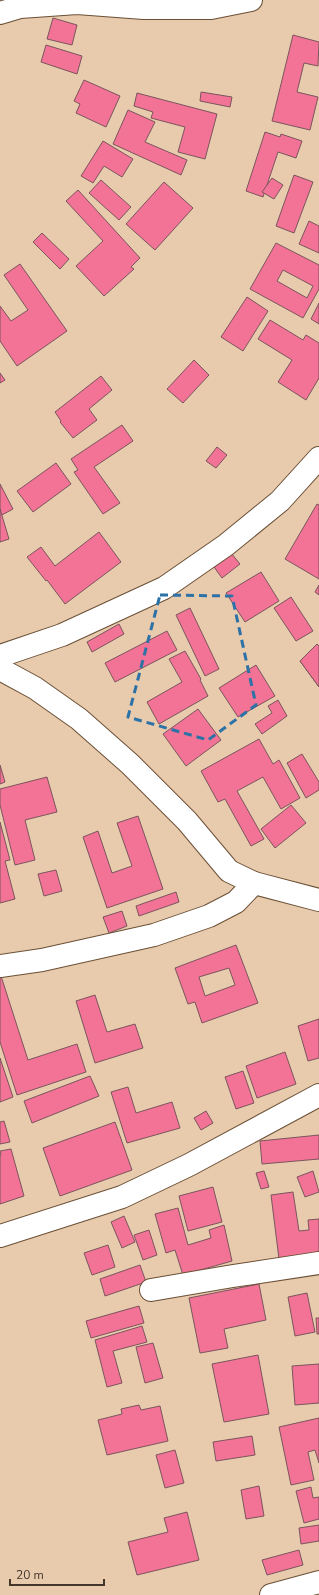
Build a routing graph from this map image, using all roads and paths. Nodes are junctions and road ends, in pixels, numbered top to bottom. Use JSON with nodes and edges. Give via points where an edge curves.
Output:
{"nodes":[{"id":1,"x":251,"y":0,"type":"edge"},
{"id":2,"x":0,"y":13,"type":"edge"},
{"id":3,"x":319,"y":458,"type":"edge"},
{"id":4,"x":0,"y":656,"type":"edge"},
{"id":5,"x":0,"y":670,"type":"edge"},
{"id":6,"x":254,"y":883,"type":"junction"},
{"id":7,"x":319,"y":900,"type":"edge"},
{"id":8,"x":0,"y":966,"type":"edge"},
{"id":9,"x":319,"y":1095,"type":"edge"},
{"id":10,"x":0,"y":1236,"type":"edge"},
{"id":11,"x":319,"y":1264,"type":"edge"},
{"id":12,"x":151,"y":1290,"type":"dead end"},
{"id":13,"x":319,"y":1582,"type":"edge"},
{"id":14,"x":271,"y":1595,"type":"edge"}],
"edges":[{"from":1,"to":2,"type":"street","via":[[211,8],[144,8],[77,3],[20,7]]},
{"from":3,"to":4,"type":"street","via":[[280,501],[226,545],[164,588],[62,635]]},
{"from":5,"to":6,"type":"street","via":[[35,688],[79,719],[160,794],[229,871]]},
{"from":6,"to":7,"type":"street"},
{"from":6,"to":8,"type":"street","via":[[236,902],[209,916],[154,935],[42,960]]},
{"from":9,"to":10,"type":"street","via":[[189,1165],[122,1197]]},
{"from":11,"to":12,"type":"street"},
{"from":13,"to":14,"type":"street"}]}
